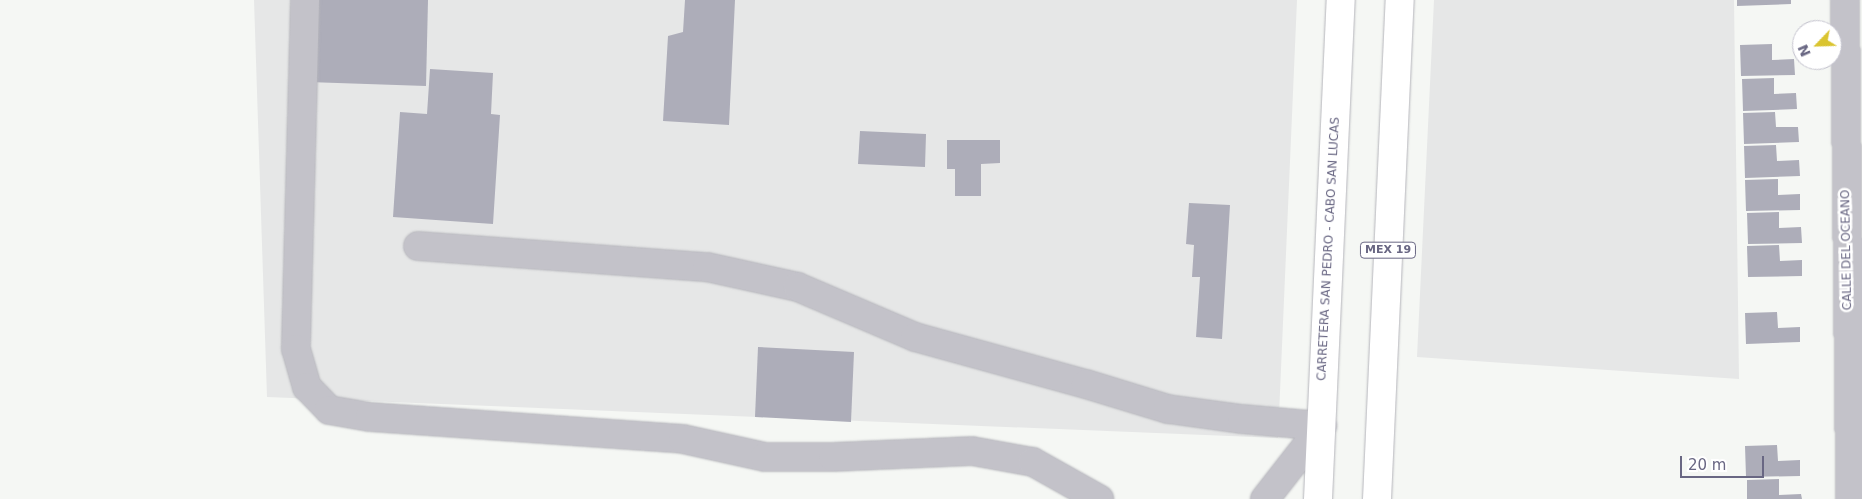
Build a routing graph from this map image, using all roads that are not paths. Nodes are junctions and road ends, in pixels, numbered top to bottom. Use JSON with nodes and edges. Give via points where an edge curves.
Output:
{"nodes":[{"id":1,"x":305,"y":0,"type":"edge"},
{"id":2,"x":1340,"y":0,"type":"edge"},
{"id":3,"x":1400,"y":0,"type":"edge"},
{"id":4,"x":1845,"y":0,"type":"edge"},
{"id":5,"x":1854,"y":176,"type":"edge"},
{"id":6,"x":418,"y":246,"type":"dead end"},
{"id":7,"x":1855,"y":307,"type":"edge"},
{"id":8,"x":1322,"y":426,"type":"junction"},
{"id":9,"x":1098,"y":499,"type":"edge"},
{"id":10,"x":1265,"y":499,"type":"edge"},
{"id":11,"x":1318,"y":499,"type":"edge"},
{"id":12,"x":1377,"y":499,"type":"edge"},
{"id":13,"x":1850,"y":499,"type":"edge"}],
"edges":[{"from":1,"to":9,"type":"street","via":[[296,349],[307,387],[330,410],[370,417],[683,438],[765,457],[972,451],[1033,462]]},
{"from":2,"to":8,"type":"highway","name":"CARRETERA SAN PEDRO - CABO SAN LUCAS"},
{"from":3,"to":12,"type":"highway","number":"MEX 19"},
{"from":4,"to":5,"type":"street","name":"CALLE DEL OCEANO"},
{"from":5,"to":7,"type":"street","name":"CALLE DEL OCEANO"},
{"from":6,"to":8,"type":"street","via":[[707,268],[798,287],[915,338],[1168,409]]},
{"from":7,"to":13,"type":"street","name":"CALLE DEL OCEANO"},
{"from":8,"to":10,"type":"street"},
{"from":8,"to":11,"type":"highway","name":"CARRETERA SAN PEDRO - CABO SAN LUCAS"}]}
